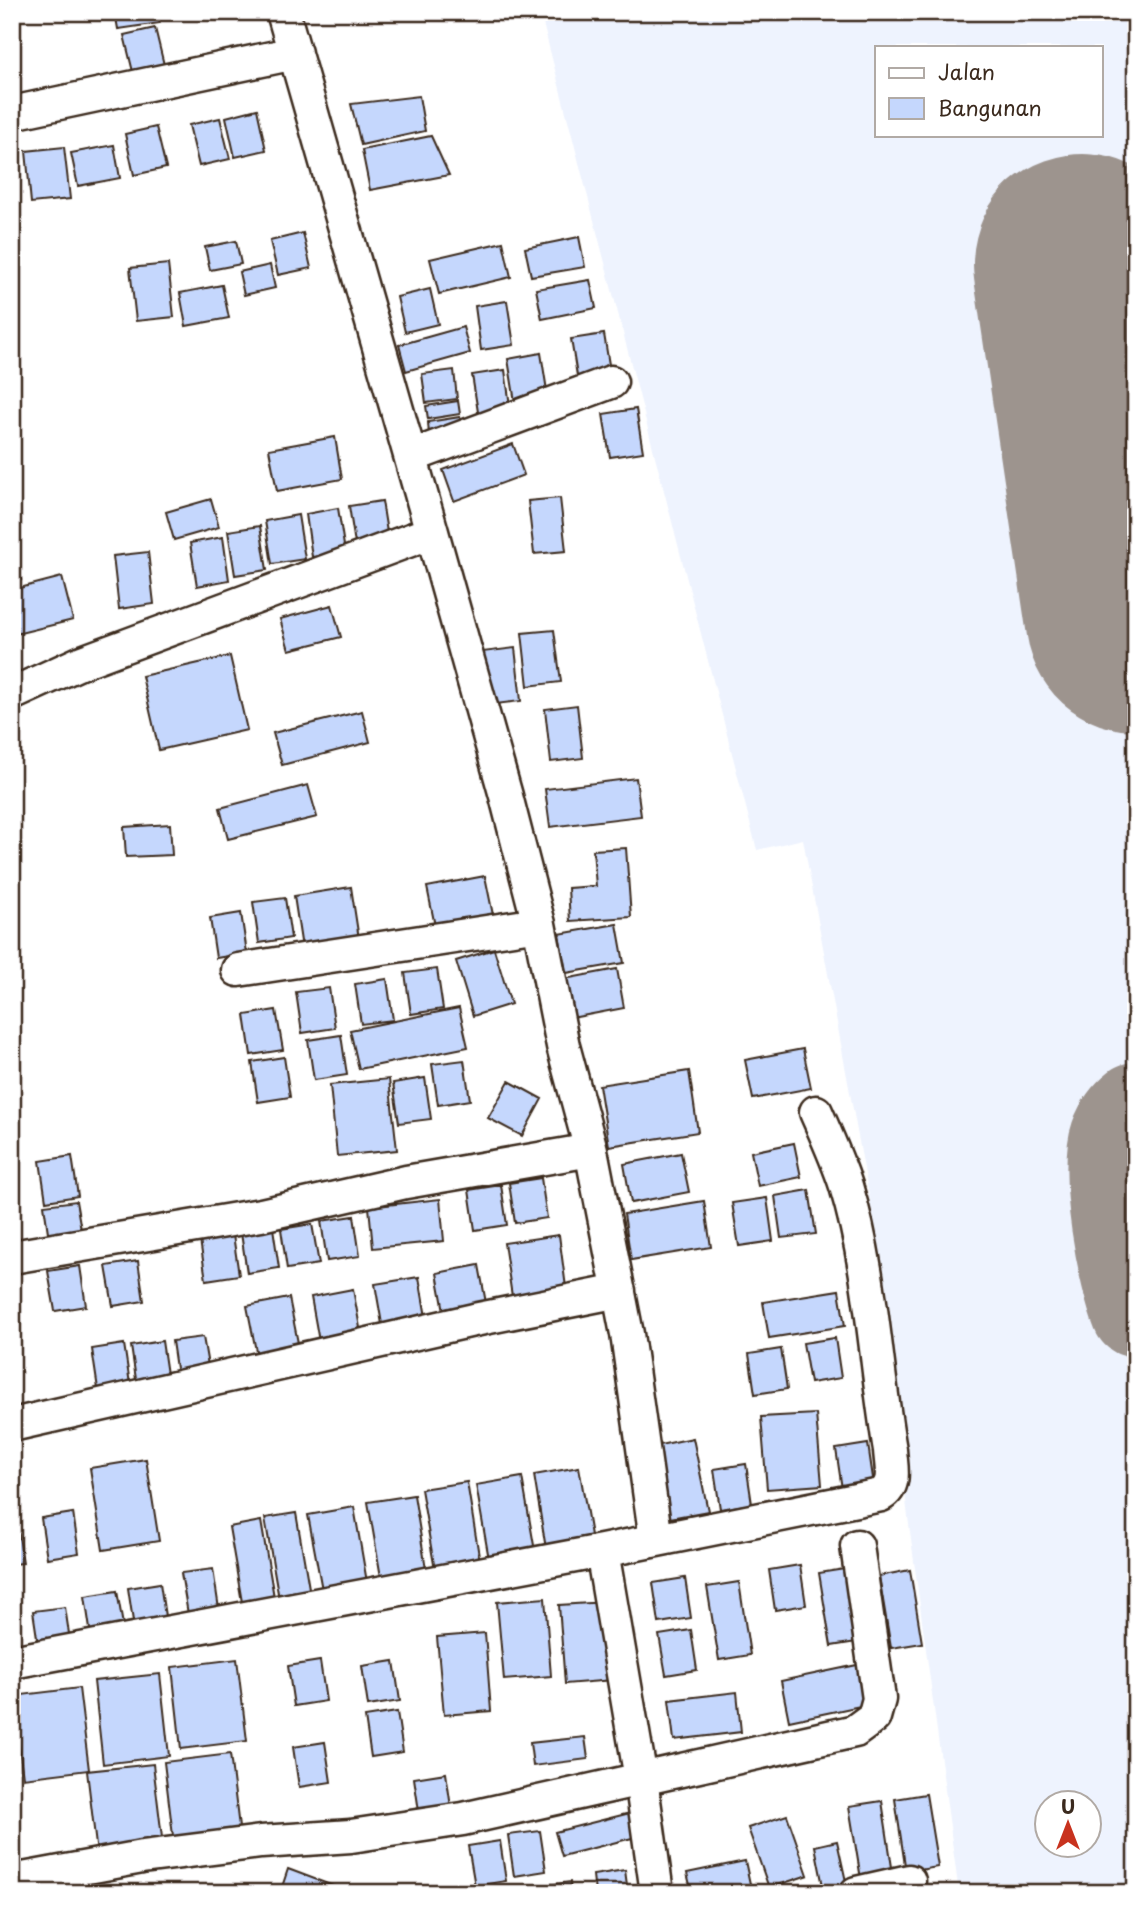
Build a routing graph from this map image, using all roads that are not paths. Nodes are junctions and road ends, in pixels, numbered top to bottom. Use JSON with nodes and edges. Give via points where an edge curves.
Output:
{"nodes":[{"id":1,"x":283,"y":12,"type":"edge"},
{"id":2,"x":295,"y":52,"type":"junction"},
{"id":3,"x":12,"y":113,"type":"edge"},
{"id":4,"x":611,"y":382,"type":"dead end"},
{"id":5,"x":412,"y":456,"type":"junction"},
{"id":6,"x":432,"y":532,"type":"junction"},
{"id":7,"x":12,"y":694,"type":"edge"},
{"id":8,"x":538,"y":924,"type":"junction"},
{"id":9,"x":238,"y":970,"type":"dead end"},
{"id":10,"x":816,"y":1112,"type":"dead end"},
{"id":11,"x":591,"y":1150,"type":"junction"},
{"id":12,"x":12,"y":1257,"type":"edge"},
{"id":13,"x":619,"y":1291,"type":"junction"},
{"id":14,"x":12,"y":1425,"type":"edge"},
{"id":15,"x":656,"y":1540,"type":"junction"},
{"id":16,"x":856,"y":1546,"type":"dead end"},
{"id":17,"x":602,"y":1551,"type":"junction"},
{"id":18,"x":12,"y":1662,"type":"edge"},
{"id":19,"x":641,"y":1779,"type":"junction"},
{"id":20,"x":12,"y":1881,"type":"edge"},
{"id":21,"x":909,"y":1881,"type":"dead end"},
{"id":22,"x":657,"y":1893,"type":"edge"},
{"id":23,"x":856,"y":1893,"type":"edge"}],
"edges":[{"from":1,"to":2,"type":"street"},
{"from":2,"to":3,"type":"street"},
{"from":2,"to":5,"type":"street"},
{"from":4,"to":5,"type":"street"},
{"from":5,"to":6,"type":"street"},
{"from":6,"to":7,"type":"street","via":[[82,662]]},
{"from":6,"to":8,"type":"street"},
{"from":8,"to":9,"type":"street"},
{"from":8,"to":11,"type":"street"},
{"from":10,"to":15,"type":"street","via":[[847,1189],[860,1249],[890,1450],[891,1486],[881,1495]]},
{"from":11,"to":12,"type":"street","via":[[406,1182],[261,1215]]},
{"from":11,"to":13,"type":"street"},
{"from":13,"to":14,"type":"street"},
{"from":13,"to":15,"type":"street"},
{"from":15,"to":17,"type":"street"},
{"from":16,"to":19,"type":"street","via":[[879,1699],[874,1717],[855,1731]]},
{"from":17,"to":18,"type":"street"},
{"from":17,"to":19,"type":"street"},
{"from":19,"to":20,"type":"street","via":[[463,1819],[351,1836],[142,1857]]},
{"from":19,"to":22,"type":"street"},
{"from":21,"to":23,"type":"street"}]}
